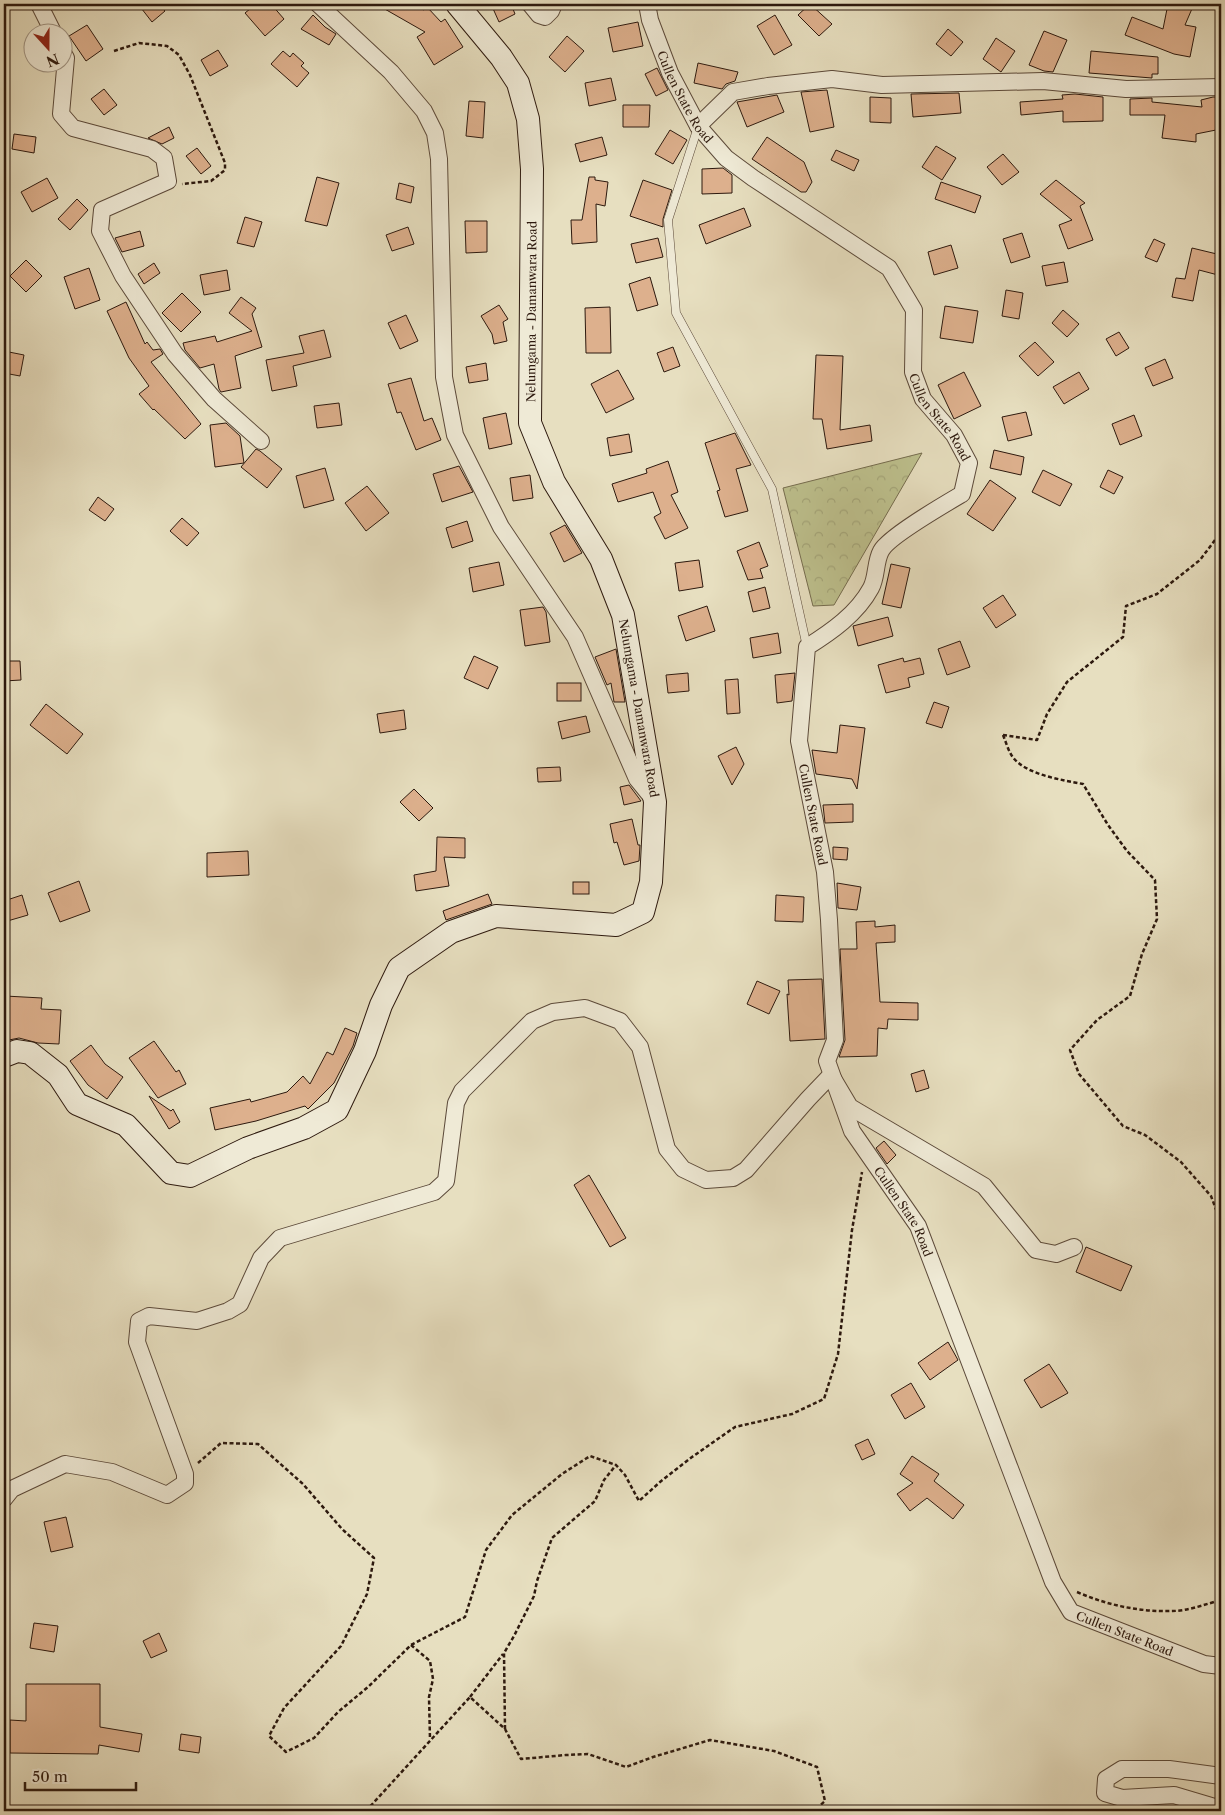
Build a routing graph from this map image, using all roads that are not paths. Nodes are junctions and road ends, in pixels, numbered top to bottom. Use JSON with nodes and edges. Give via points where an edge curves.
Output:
{"nodes":[{"id":1,"x":39,"y":4,"type":"edge"},
{"id":2,"x":318,"y":4,"type":"edge"},
{"id":3,"x":457,"y":4,"type":"edge"},
{"id":4,"x":530,"y":4,"type":"edge"},
{"id":5,"x":554,"y":4,"type":"edge"},
{"id":6,"x":646,"y":4,"type":"edge"},
{"id":7,"x":48,"y":22,"type":"edge"},
{"id":8,"x":65,"y":72,"type":"edge"},
{"id":9,"x":1221,"y":87,"type":"edge"},
{"id":10,"x":698,"y":126,"type":"junction"},
{"id":11,"x":261,"y":441,"type":"dead end"},
{"id":12,"x":807,"y":647,"type":"junction"},
{"id":13,"x":656,"y":802,"type":"junction"},
{"id":14,"x":4,"y":1056,"type":"edge"},
{"id":15,"x":831,"y":1076,"type":"junction"},
{"id":16,"x":1074,"y":1247,"type":"dead end"},
{"id":17,"x":4,"y":1499,"type":"edge"},
{"id":18,"x":1221,"y":1666,"type":"edge"},
{"id":19,"x":1221,"y":1776,"type":"edge"},
{"id":20,"x":1221,"y":1809,"type":"edge"}],
"edges":[{"from":1,"to":7,"type":"street"},
{"from":2,"to":13,"type":"street","via":[[391,72],[424,111],[435,133],[440,159],[444,378],[455,435],[501,527],[574,637],[637,779]]},
{"from":3,"to":13,"type":"street","name":"Nelumgama - Damanwara Road","via":[[518,83],[528,119],[532,168],[530,423],[554,482],[601,558],[623,615]]},
{"from":4,"to":5,"type":"street","via":[[538,15],[546,17]]},
{"from":6,"to":10,"type":"street","name":"Cullen State Road","via":[[670,73]]},
{"from":8,"to":11,"type":"street","via":[[61,114],[73,128],[152,149],[164,158],[168,181],[102,210],[100,231],[123,276],[175,354],[214,399]]},
{"from":9,"to":10,"type":"street","via":[[1126,89],[1043,81],[882,85],[832,79],[733,92]]},
{"from":10,"to":12,"type":"lane","via":[[668,220],[676,313],[772,489]]},
{"from":10,"to":12,"type":"street","name":"Cullen State Road","via":[[726,158],[889,268],[914,310],[913,372],[923,399],[954,436],[969,463],[962,494],[893,538],[881,551],[872,587],[857,607],[834,630]]},
{"from":12,"to":15,"type":"street","name":"Cullen State Road","via":[[799,741],[825,872],[835,1040],[827,1061]]},
{"from":13,"to":14,"type":"street","name":"Nelumgama - Damanwara Road","via":[[651,882],[642,912],[616,926],[496,916],[451,932],[399,968],[337,1110],[304,1128],[248,1148],[190,1176],[171,1173],[126,1125],[77,1104],[58,1075],[30,1053],[17,1051]]},
{"from":15,"to":16,"type":"street","via":[[850,1107],[984,1186],[1036,1250],[1056,1254]]},
{"from":15,"to":17,"type":"street","via":[[746,1170],[733,1178],[706,1180],[683,1169],[667,1148],[640,1047],[620,1021],[585,1008],[553,1012],[532,1021],[462,1091],[456,1104],[446,1181],[434,1192],[280,1238],[261,1258],[240,1304],[228,1312],[197,1321],[149,1316],[139,1321],[137,1342],[186,1474],[185,1483],[167,1495],[112,1472],[64,1464],[12,1489]]},
{"from":15,"to":18,"type":"street","name":"Cullen State Road","via":[[852,1131],[918,1226],[1053,1582],[1071,1612],[1204,1664]]},
{"from":19,"to":20,"type":"street","via":[[1169,1769],[1122,1769],[1106,1779],[1105,1793],[1122,1798],[1174,1795]]}]}
